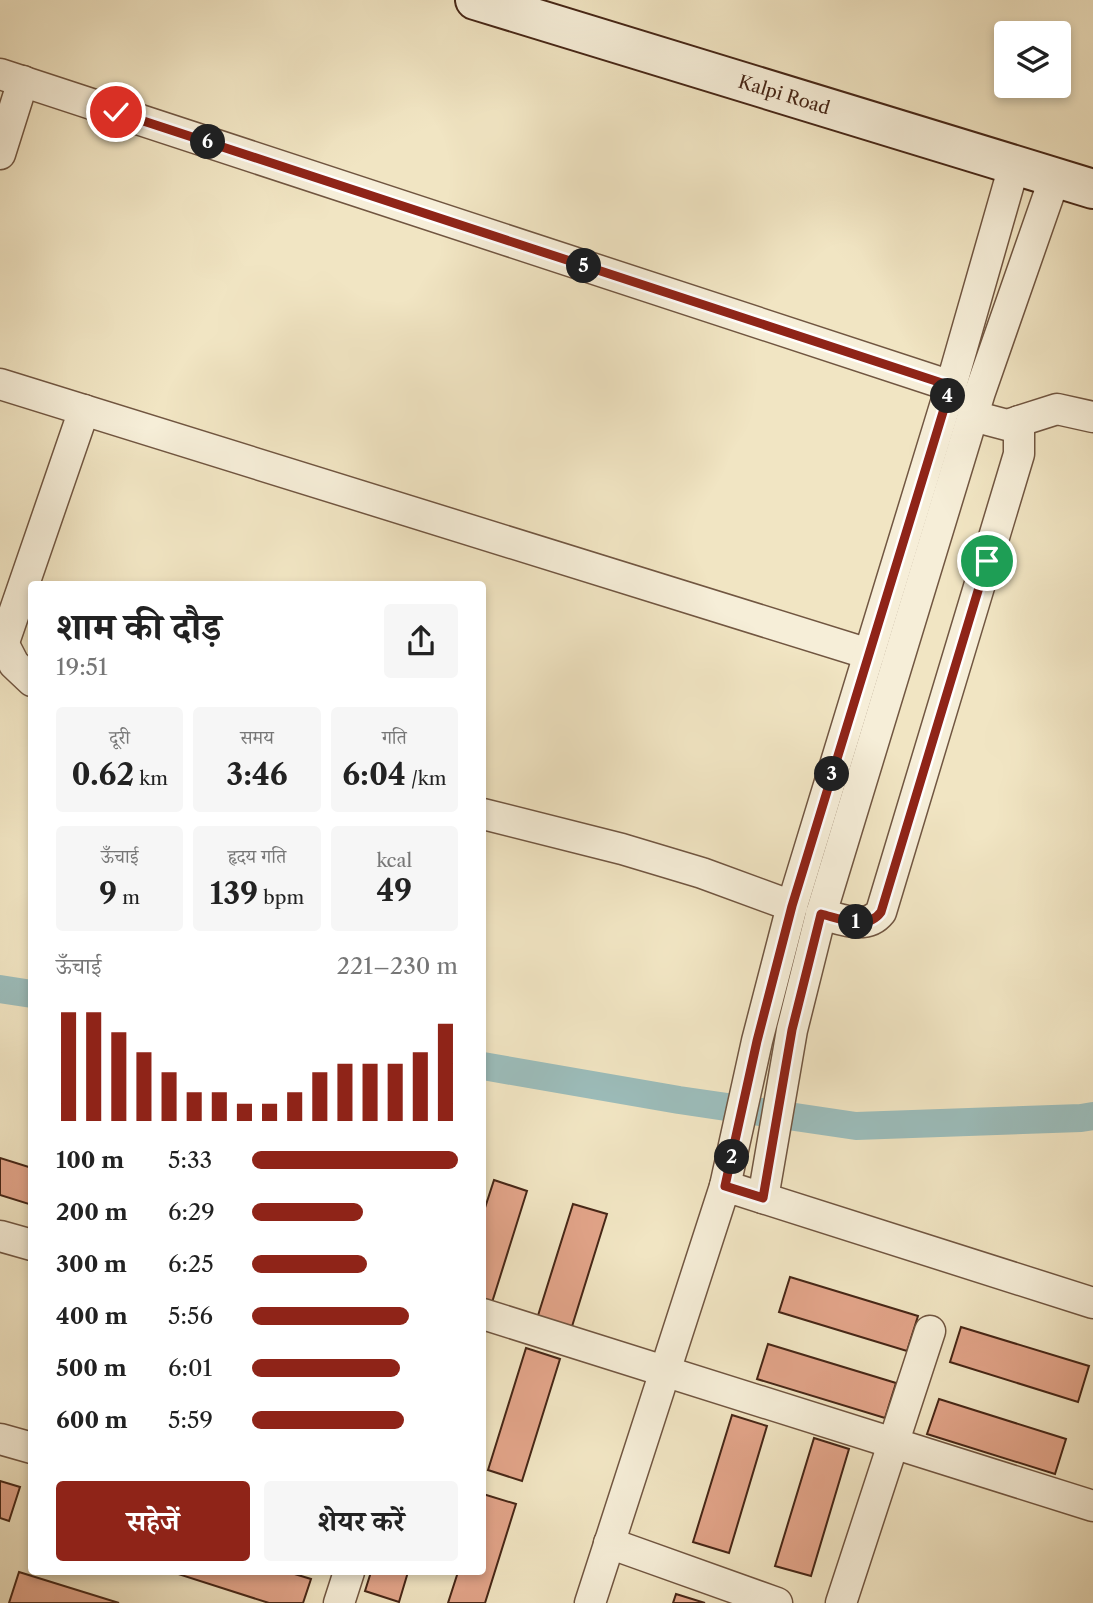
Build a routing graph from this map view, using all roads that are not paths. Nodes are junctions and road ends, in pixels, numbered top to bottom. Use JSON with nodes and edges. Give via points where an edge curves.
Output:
{"nodes":[{"id":1,"x":475,"y":0,"type":"edge"},
{"id":2,"x":12,"y":77,"type":"edge"},
{"id":3,"x":0,"y":154,"type":"edge"},
{"id":4,"x":1014,"y":166,"type":"junction"},
{"id":5,"x":1055,"y":177,"type":"junction"},
{"id":6,"x":1093,"y":189,"type":"edge"},
{"id":7,"x":0,"y":384,"type":"edge"},
{"id":8,"x":951,"y":386,"type":"junction"},
{"id":9,"x":84,"y":410,"type":"junction"},
{"id":10,"x":973,"y":416,"type":"junction"},
{"id":11,"x":1093,"y":417,"type":"edge"},
{"id":12,"x":1019,"y":421,"type":"junction"},
{"id":13,"x":2,"y":640,"type":"edge"},
{"id":14,"x":869,"y":654,"type":"junction"},
{"id":15,"x":28,"y":677,"type":"edge"},
{"id":16,"x":486,"y":815,"type":"edge"},
{"id":17,"x":792,"y":906,"type":"junction"},
{"id":18,"x":821,"y":914,"type":"junction"},
{"id":19,"x":725,"y":1186,"type":"junction"},
{"id":20,"x":763,"y":1198,"type":"junction"},
{"id":21,"x":0,"y":1236,"type":"edge"},
{"id":22,"x":28,"y":1244,"type":"edge"},
{"id":23,"x":1093,"y":1304,"type":"edge"},
{"id":24,"x":486,"y":1315,"type":"edge"},
{"id":25,"x":930,"y":1331,"type":"dead end"},
{"id":26,"x":663,"y":1370,"type":"junction"},
{"id":27,"x":0,"y":1439,"type":"edge"},
{"id":28,"x":893,"y":1443,"type":"junction"},
{"id":29,"x":28,"y":1447,"type":"edge"},
{"id":30,"x":1093,"y":1504,"type":"edge"},
{"id":31,"x":609,"y":1543,"type":"junction"},
{"id":32,"x":348,"y":1575,"type":"edge"},
{"id":33,"x":339,"y":1603,"type":"edge"},
{"id":34,"x":590,"y":1603,"type":"edge"},
{"id":35,"x":777,"y":1603,"type":"edge"},
{"id":36,"x":841,"y":1603,"type":"edge"}],
"edges":[{"from":1,"to":4,"type":"main road","name":"Kalpi Road"},
{"from":2,"to":3,"type":"street"},
{"from":2,"to":8,"type":"street"},
{"from":4,"to":5,"type":"main road","name":"Kalpi Road"},
{"from":4,"to":8,"type":"street"},
{"from":5,"to":6,"type":"main road","name":"Kalpi Road"},
{"from":5,"to":10,"type":"street"},
{"from":7,"to":9,"type":"street"},
{"from":8,"to":14,"type":"street"},
{"from":9,"to":13,"type":"street"},
{"from":9,"to":14,"type":"street"},
{"from":10,"to":12,"type":"street","via":[[995,424]]},
{"from":10,"to":18,"type":"street"},
{"from":11,"to":12,"type":"street","via":[[1057,409]]},
{"from":12,"to":18,"type":"street","via":[[1019,454],[881,912],[867,923]]},
{"from":13,"to":15,"type":"street","via":[[14,664]]},
{"from":14,"to":17,"type":"street"},
{"from":16,"to":17,"type":"street","via":[[635,853]]},
{"from":17,"to":19,"type":"street"},
{"from":18,"to":20,"type":"street","via":[[792,1030]]},
{"from":19,"to":20,"type":"street"},
{"from":19,"to":26,"type":"street"},
{"from":20,"to":23,"type":"street"},
{"from":21,"to":22,"type":"street"},
{"from":24,"to":26,"type":"street"},
{"from":25,"to":28,"type":"street"},
{"from":26,"to":28,"type":"street"},
{"from":26,"to":31,"type":"street"},
{"from":27,"to":29,"type":"street"},
{"from":28,"to":30,"type":"street"},
{"from":28,"to":36,"type":"street"},
{"from":31,"to":34,"type":"street"},
{"from":31,"to":35,"type":"street"},
{"from":32,"to":33,"type":"street"}]}
